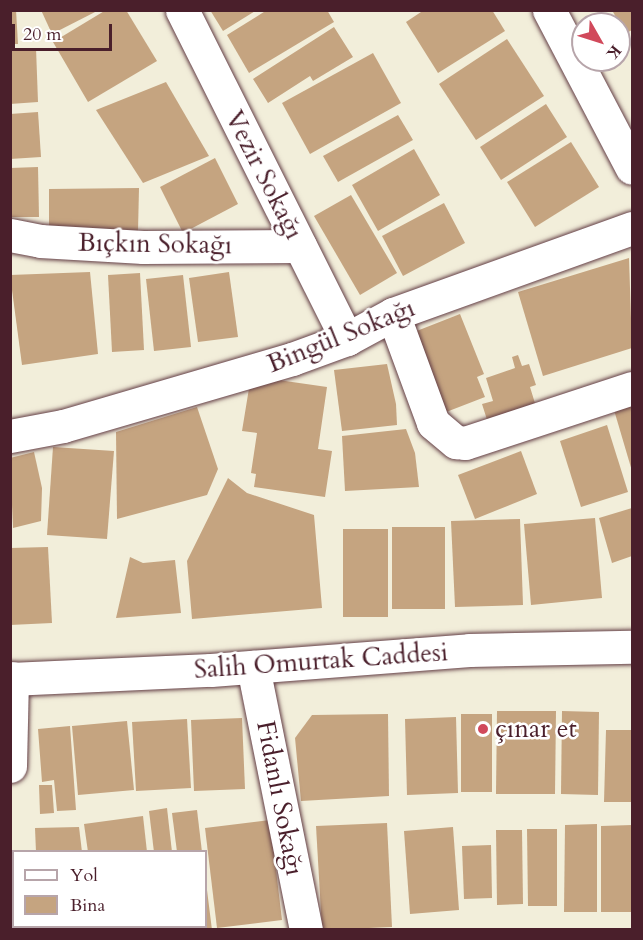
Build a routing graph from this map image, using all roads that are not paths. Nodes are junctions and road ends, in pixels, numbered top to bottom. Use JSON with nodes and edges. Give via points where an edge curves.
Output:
{"nodes":[{"id":1,"x":182,"y":10,"type":"edge"},
{"id":2,"x":549,"y":10,"type":"edge"},
{"id":3,"x":633,"y":168,"type":"edge"},
{"id":4,"x":633,"y":228,"type":"edge"},
{"id":5,"x":10,"y":235,"type":"edge"},
{"id":6,"x":300,"y":246,"type":"junction"},
{"id":7,"x":393,"y":314,"type":"junction"},
{"id":8,"x":347,"y":339,"type":"junction"},
{"id":9,"x":633,"y":388,"type":"edge"},
{"id":10,"x":10,"y":436,"type":"edge"},
{"id":11,"x":633,"y":647,"type":"edge"},
{"id":12,"x":253,"y":667,"type":"junction"},
{"id":13,"x":11,"y":678,"type":"edge"},
{"id":14,"x":10,"y":766,"type":"edge"},
{"id":15,"x":306,"y":930,"type":"edge"}],
"edges":[{"from":1,"to":6,"type":"street","name":"Vezir Sokağı"},
{"from":2,"to":3,"type":"street"},
{"from":4,"to":7,"type":"street","name":"Bingül Sokağı"},
{"from":5,"to":6,"type":"street","name":"Bıçkın Sokağı","via":[[40,242],[143,247]]},
{"from":6,"to":8,"type":"street","name":"Vezir Sokağı"},
{"from":7,"to":8,"type":"street","name":"Bingül Sokağı"},
{"from":7,"to":9,"type":"street","via":[[433,423],[456,442],[465,443]]},
{"from":8,"to":10,"type":"street","name":"Bingül Sokağı","via":[[292,359],[63,426]]},
{"from":11,"to":12,"type":"street","name":"Salih Omurtak Caddesi","via":[[469,650]]},
{"from":12,"to":13,"type":"street","name":"Salih Omurtak Caddesi"},
{"from":12,"to":15,"type":"street","name":"Fidanlı Sokağı"},
{"from":13,"to":14,"type":"street"}]}
